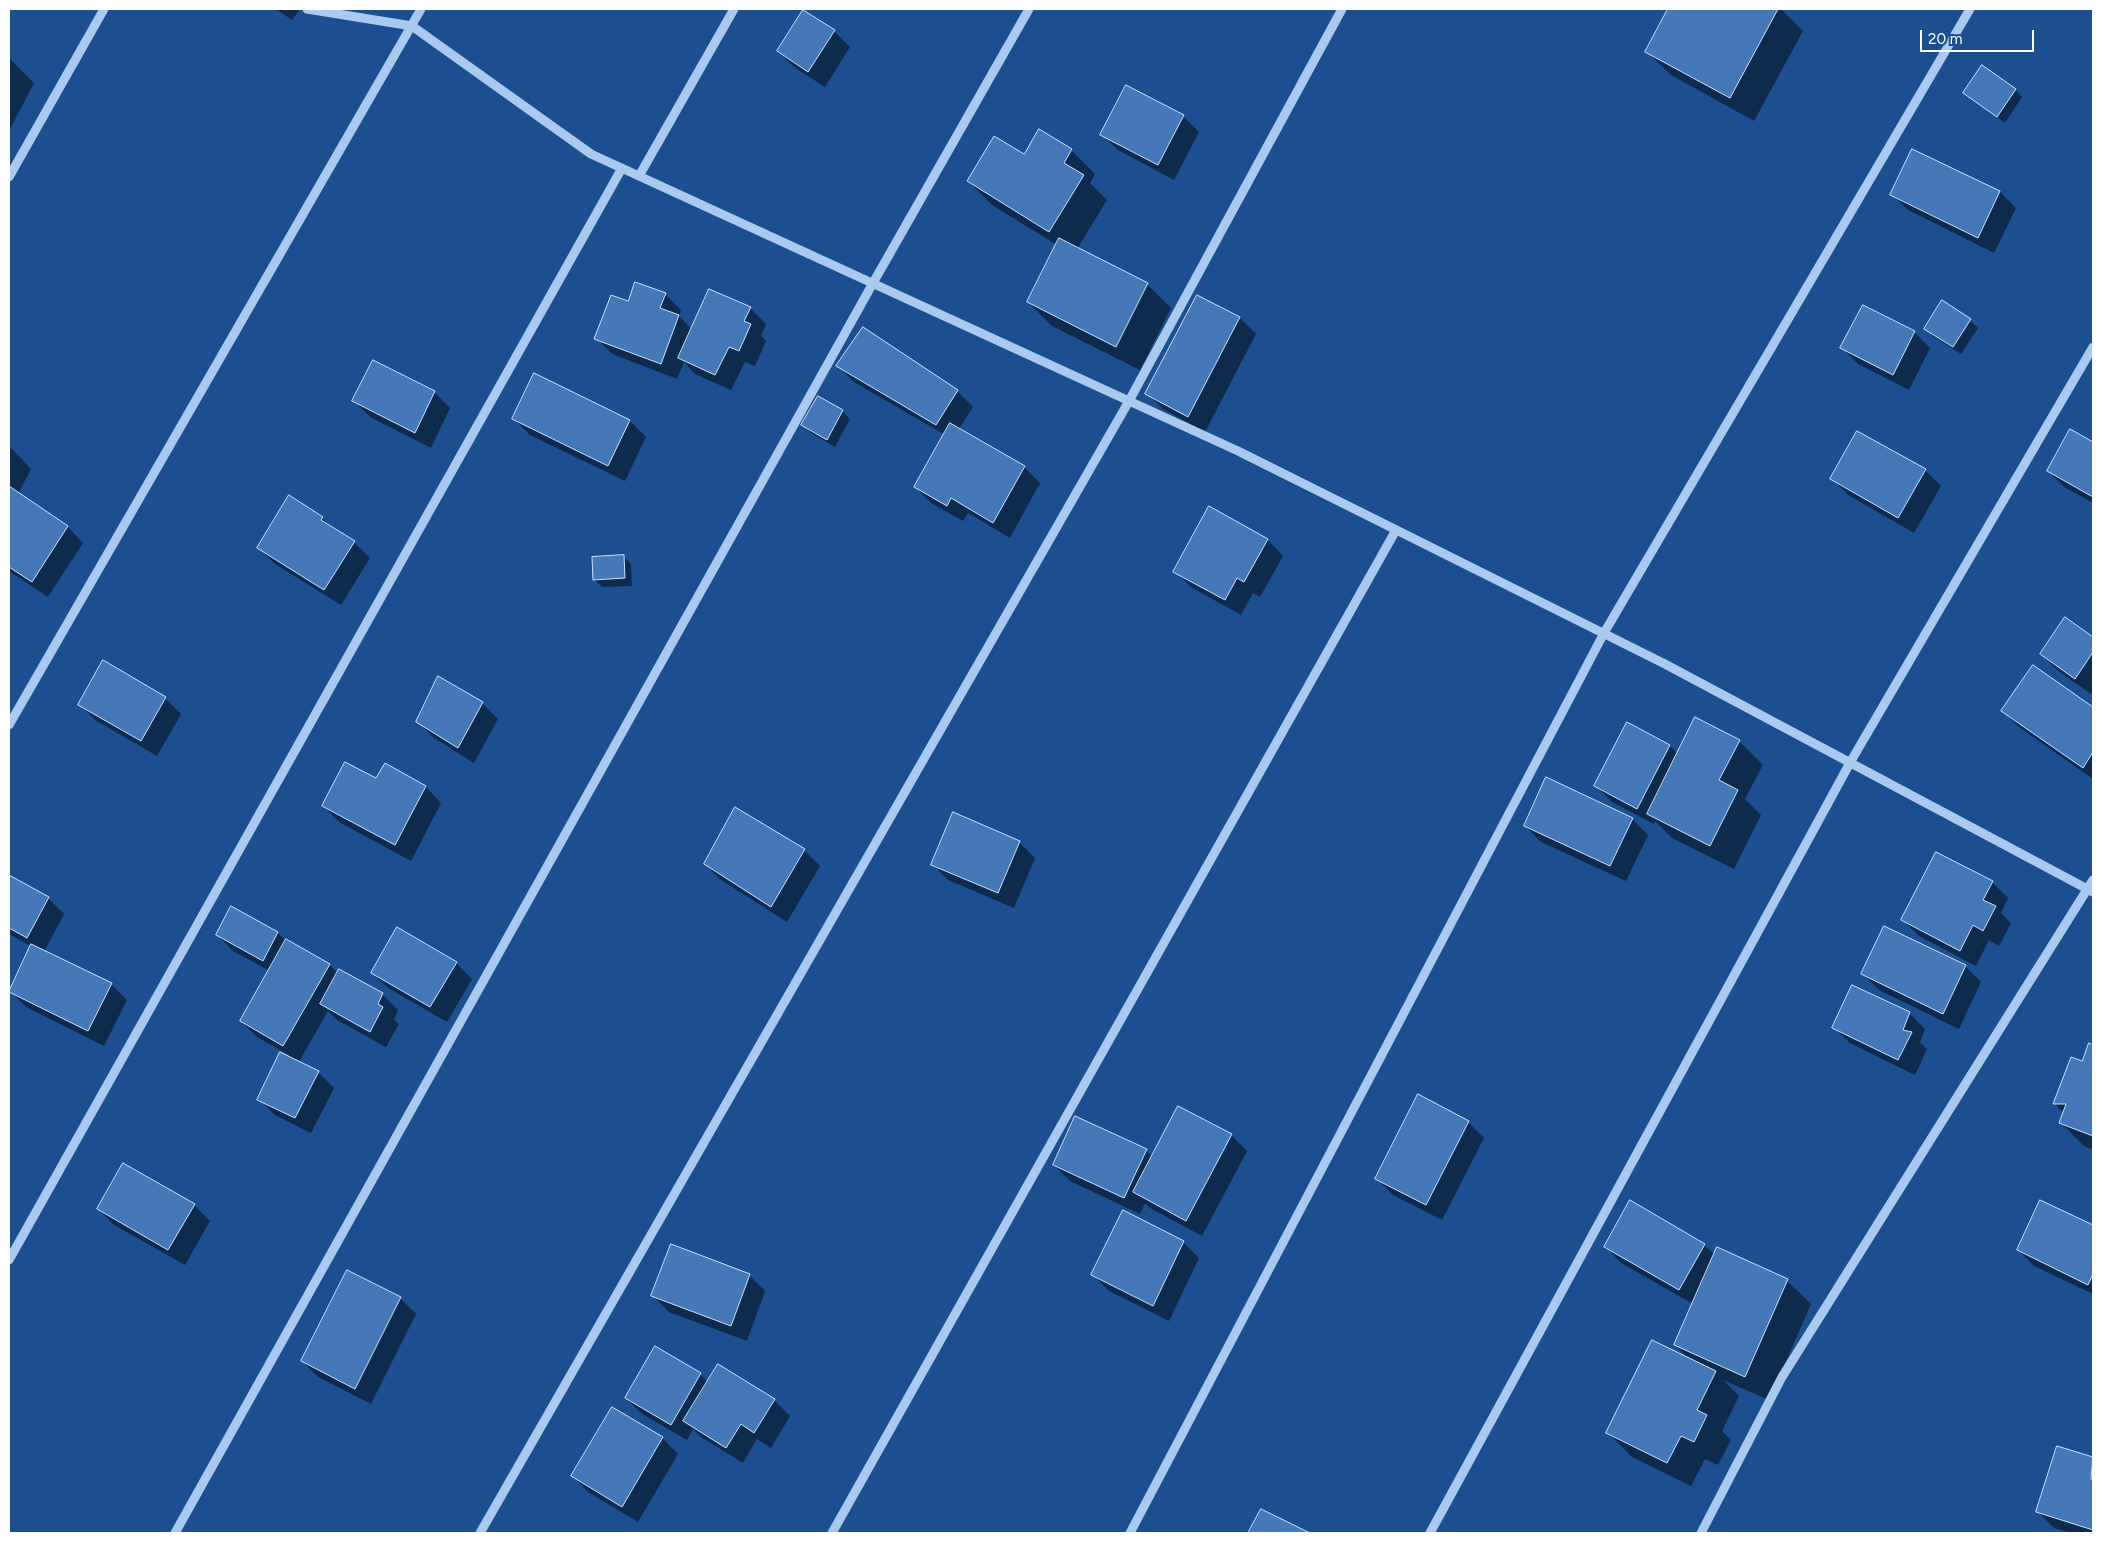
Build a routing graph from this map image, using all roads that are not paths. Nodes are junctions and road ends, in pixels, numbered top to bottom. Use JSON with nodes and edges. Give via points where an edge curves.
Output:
{"nodes":[{"id":1,"x":104,"y":9,"type":"edge"},
{"id":2,"x":307,"y":9,"type":"edge"},
{"id":3,"x":421,"y":9,"type":"edge"},
{"id":4,"x":734,"y":9,"type":"edge"},
{"id":5,"x":1029,"y":9,"type":"edge"},
{"id":6,"x":1342,"y":9,"type":"edge"},
{"id":7,"x":1970,"y":9,"type":"edge"},
{"id":8,"x":412,"y":26,"type":"junction"},
{"id":9,"x":622,"y":168,"type":"junction"},
{"id":10,"x":639,"y":176,"type":"junction"},
{"id":11,"x":9,"y":177,"type":"edge"},
{"id":12,"x":873,"y":283,"type":"junction"},
{"id":13,"x":2093,"y":347,"type":"edge"},
{"id":14,"x":1129,"y":401,"type":"junction"},
{"id":15,"x":1396,"y":530,"type":"junction"},
{"id":16,"x":1604,"y":634,"type":"junction"},
{"id":17,"x":9,"y":725,"type":"edge"},
{"id":18,"x":1851,"y":761,"type":"junction"},
{"id":19,"x":2093,"y":880,"type":"edge"},
{"id":20,"x":2090,"y":890,"type":"edge"},
{"id":21,"x":9,"y":1260,"type":"edge"},
{"id":22,"x":175,"y":1533,"type":"edge"},
{"id":23,"x":480,"y":1533,"type":"edge"},
{"id":24,"x":832,"y":1533,"type":"edge"},
{"id":25,"x":1130,"y":1533,"type":"edge"},
{"id":26,"x":1430,"y":1533,"type":"edge"},
{"id":27,"x":1701,"y":1533,"type":"edge"}],
"edges":[{"from":1,"to":11,"type":"street"},
{"from":2,"to":8,"type":"street"},
{"from":3,"to":8,"type":"street"},
{"from":4,"to":10,"type":"street"},
{"from":5,"to":12,"type":"street"},
{"from":6,"to":14,"type":"street"},
{"from":7,"to":16,"type":"street"},
{"from":8,"to":9,"type":"street","via":[[591,154]]},
{"from":8,"to":17,"type":"street"},
{"from":9,"to":10,"type":"street"},
{"from":9,"to":21,"type":"street"},
{"from":10,"to":12,"type":"street"},
{"from":12,"to":14,"type":"street"},
{"from":12,"to":22,"type":"street"},
{"from":13,"to":18,"type":"street"},
{"from":14,"to":15,"type":"street"},
{"from":14,"to":23,"type":"street"},
{"from":15,"to":16,"type":"street"},
{"from":15,"to":24,"type":"street"},
{"from":16,"to":18,"type":"street"},
{"from":16,"to":25,"type":"street"},
{"from":18,"to":20,"type":"street"},
{"from":18,"to":26,"type":"street"},
{"from":19,"to":20,"type":"street"},
{"from":20,"to":27,"type":"street","via":[[1782,1377]]}]}
